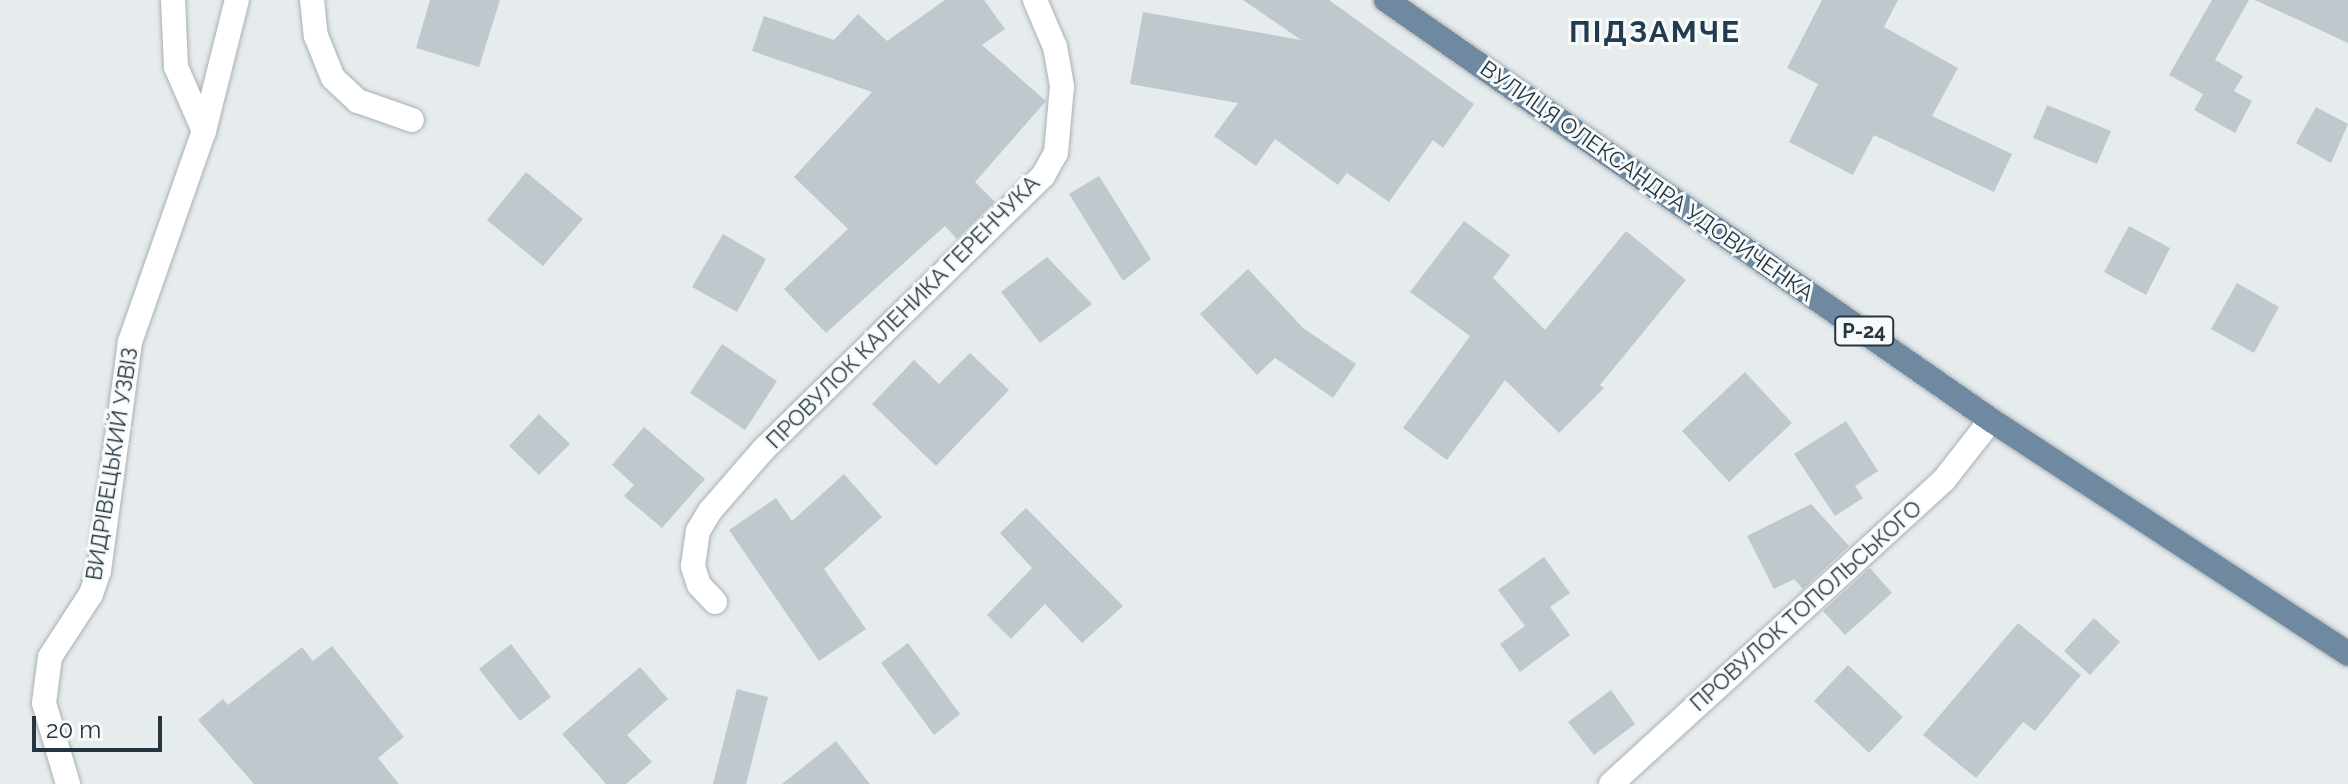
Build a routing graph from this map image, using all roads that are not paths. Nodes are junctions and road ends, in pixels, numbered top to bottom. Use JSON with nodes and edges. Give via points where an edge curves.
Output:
{"nodes":[{"id":1,"x":173,"y":0,"type":"edge"},
{"id":2,"x":237,"y":0,"type":"edge"},
{"id":3,"x":312,"y":0,"type":"edge"},
{"id":4,"x":1035,"y":0,"type":"edge"},
{"id":5,"x":1386,"y":0,"type":"edge"},
{"id":6,"x":412,"y":120,"type":"dead end"},
{"id":7,"x":204,"y":131,"type":"junction"},
{"id":8,"x":1991,"y":420,"type":"junction"},
{"id":9,"x":715,"y":602,"type":"dead end"},
{"id":10,"x":2348,"y":654,"type":"edge"},
{"id":11,"x":68,"y":784,"type":"edge"},
{"id":12,"x":1611,"y":784,"type":"edge"}],
"edges":[{"from":1,"to":7,"type":"street","via":[[176,67]]},
{"from":2,"to":7,"type":"street","name":"ВИДРІВЕЦЬКИЙ УЗВІЗ"},
{"from":3,"to":6,"type":"street","via":[[316,36],[333,78],[358,101]]},
{"from":4,"to":9,"type":"street","name":"ПРОВУЛОК КАЛЕНИКА ГЕРЕНЧУКА","via":[[1055,47],[1062,86],[1056,153],[1043,176],[763,450],[710,511],[698,531],[693,566],[699,585]]},
{"from":5,"to":8,"type":"main road","name":"ВУЛИЦЯ ОЛЕКСАНДРА УДОВИЧЕНКА","number":"Р-24"},
{"from":7,"to":11,"type":"street","name":"ВИДРІВЕЦЬКИЙ УЗВІЗ","via":[[130,342],[99,571],[91,594],[50,657],[44,703]]},
{"from":8,"to":10,"type":"main road","name":"ВУЛИЦЯ ОЛЕКСАНДРА УДОВИЧЕНКА","number":"Р-24"},
{"from":8,"to":12,"type":"street","name":"ПРОВУЛОК ТОПОЛЬСЬКОГО","via":[[1944,480]]}]}
